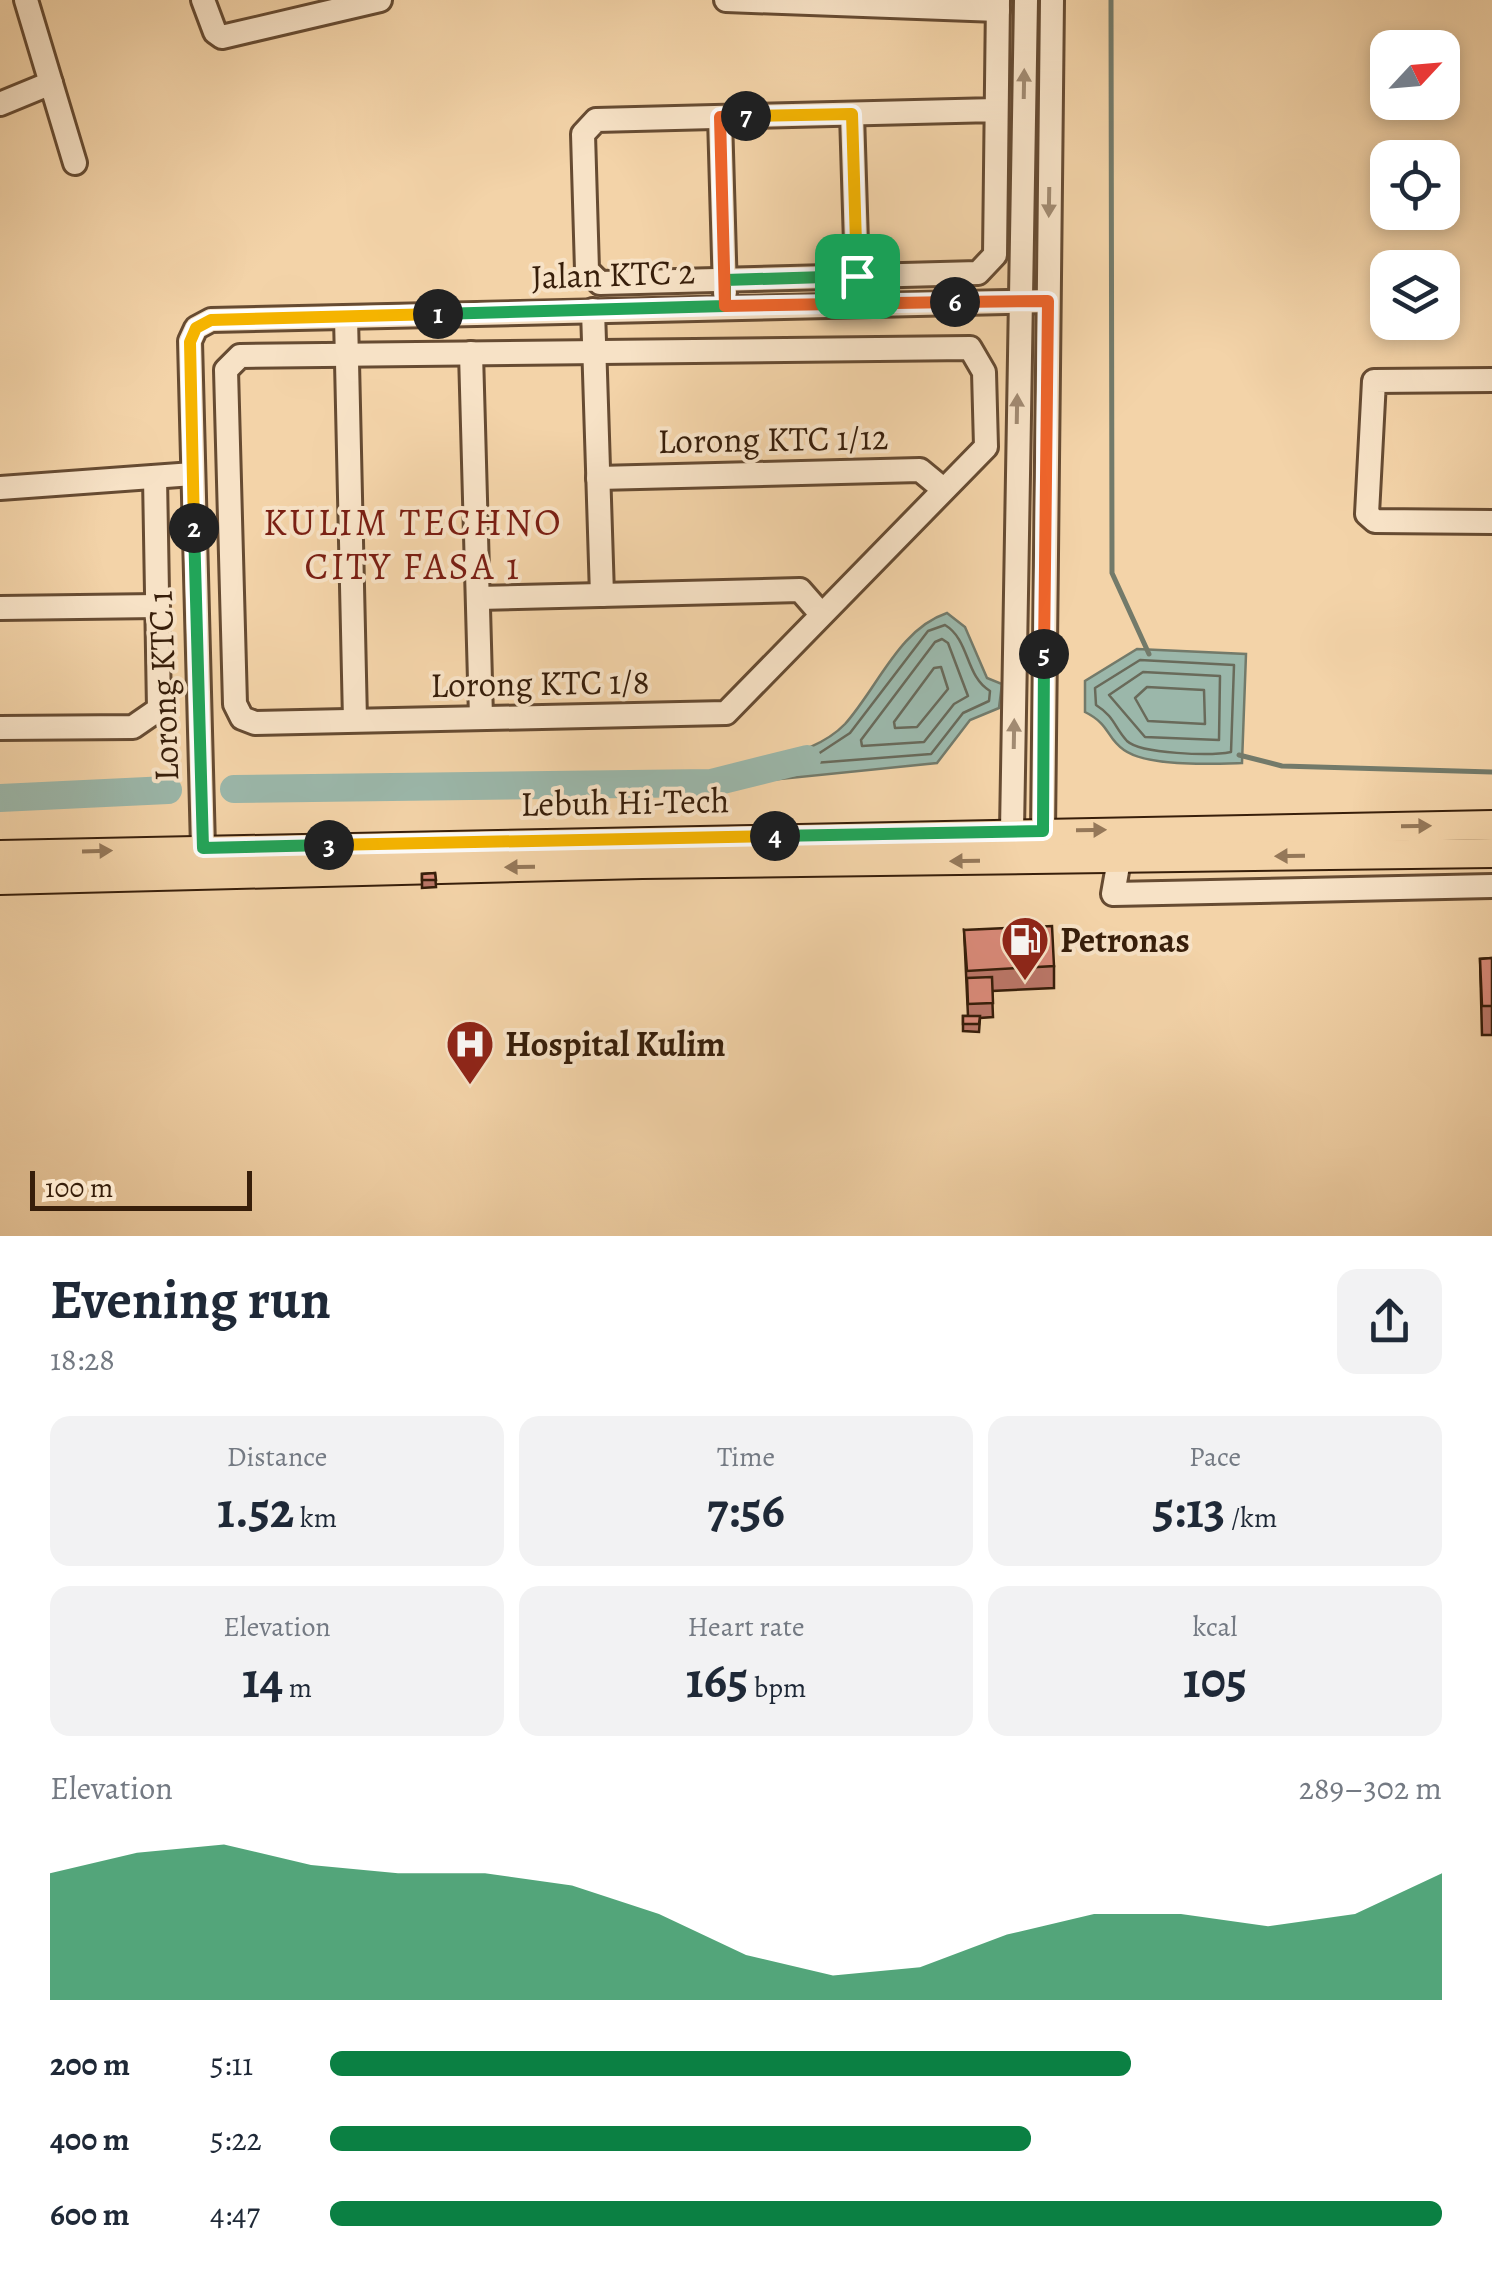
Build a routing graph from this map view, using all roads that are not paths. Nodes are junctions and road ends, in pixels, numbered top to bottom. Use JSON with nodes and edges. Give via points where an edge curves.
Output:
{"nodes":[{"id":1,"x":26,"y":0,"type":"edge"},
{"id":2,"x":203,"y":0,"type":"edge"},
{"id":3,"x":380,"y":0,"type":"edge"},
{"id":4,"x":728,"y":0,"type":"edge"},
{"id":5,"x":1026,"y":0,"type":"edge"},
{"id":6,"x":1052,"y":0,"type":"edge"},
{"id":7,"x":860,"y":2,"type":"edge"},
{"id":8,"x":998,"y":5,"type":"edge"},
{"id":9,"x":323,"y":7,"type":"edge"},
{"id":10,"x":51,"y":82,"type":"junction"},
{"id":11,"x":0,"y":104,"type":"edge"},
{"id":12,"x":996,"y":110,"type":"junction"},
{"id":13,"x":852,"y":114,"type":"junction"},
{"id":14,"x":720,"y":117,"type":"junction"},
{"id":15,"x":75,"y":163,"type":"dead end"},
{"id":16,"x":857,"y":276,"type":"junction"},
{"id":17,"x":725,"y":280,"type":"junction"},
{"id":18,"x":1020,"y":301,"type":"junction"},
{"id":19,"x":1048,"y":301,"type":"junction"},
{"id":20,"x":725,"y":306,"type":"junction"},
{"id":21,"x":593,"y":310,"type":"junction"},
{"id":22,"x":346,"y":317,"type":"junction"},
{"id":23,"x":190,"y":342,"type":"joint"},
{"id":24,"x":348,"y":353,"type":"junction"},
{"id":25,"x":471,"y":353,"type":"junction"},
{"id":26,"x":594,"y":353,"type":"junction"},
{"id":27,"x":1492,"y":380,"type":"edge"},
{"id":28,"x":193,"y":474,"type":"junction"},
{"id":29,"x":155,"y":477,"type":"junction"},
{"id":30,"x":598,"y":478,"type":"junction"},
{"id":31,"x":0,"y":488,"type":"edge"},
{"id":32,"x":943,"y":489,"type":"junction"},
{"id":33,"x":1492,"y":522,"type":"edge"},
{"id":34,"x":602,"y":595,"type":"junction"},
{"id":35,"x":478,"y":598,"type":"junction"},
{"id":36,"x":158,"y":606,"type":"junction"},
{"id":37,"x":0,"y":608,"type":"edge"},
{"id":38,"x":821,"y":614,"type":"junction"},
{"id":39,"x":481,"y":717,"type":"junction"},
{"id":40,"x":355,"y":720,"type":"junction"},
{"id":41,"x":0,"y":728,"type":"edge"},
{"id":42,"x":1492,"y":825,"type":"edge"},
{"id":43,"x":1012,"y":831,"type":"junction"},
{"id":44,"x":1043,"y":831,"type":"junction"},
{"id":45,"x":203,"y":848,"type":"junction"},
{"id":46,"x":1492,"y":853,"type":"edge"},
{"id":47,"x":0,"y":855,"type":"edge"},
{"id":48,"x":642,"y":858,"type":"junction"},
{"id":49,"x":1119,"y":860,"type":"junction"},
{"id":50,"x":0,"y":880,"type":"edge"},
{"id":51,"x":1492,"y":886,"type":"edge"}],
"edges":[{"from":1,"to":10,"type":"street"},
{"from":2,"to":9,"type":"street","via":[[222,37]]},
{"from":3,"to":9,"type":"street"},
{"from":4,"to":7,"type":"street"},
{"from":18,"to":5,"type":"street","one_way":true},
{"from":6,"to":19,"type":"street","one_way":true},
{"from":7,"to":8,"type":"street"},
{"from":8,"to":12,"type":"street"},
{"from":10,"to":11,"type":"street"},
{"from":10,"to":15,"type":"street"},
{"from":12,"to":13,"type":"street"},
{"from":12,"to":16,"type":"street","via":[[995,256],[978,273]]},
{"from":13,"to":14,"type":"street"},
{"from":13,"to":16,"type":"street"},
{"from":14,"to":17,"type":"street"},
{"from":14,"to":17,"type":"street","via":[[596,120],[582,134],[587,270],[600,282]]},
{"from":16,"to":17,"type":"street"},
{"from":17,"to":20,"type":"street"},
{"from":18,"to":19,"type":"street","name":"Jalan KTC 2"},
{"from":18,"to":20,"type":"street","name":"Jalan KTC 2"},
{"from":43,"to":18,"type":"street","one_way":true},
{"from":19,"to":44,"type":"street"},
{"from":20,"to":21,"type":"street","name":"Jalan KTC 2"},
{"from":21,"to":22,"type":"street","name":"Jalan KTC 2"},
{"from":21,"to":26,"type":"street"},
{"from":22,"to":23,"type":"street","name":"Jalan KTC 2","via":[[211,320],[196,328]]},
{"from":22,"to":24,"type":"street"},
{"from":23,"to":28,"type":"street","name":"Lorong KTC 1"},
{"from":24,"to":25,"type":"street"},
{"from":24,"to":40,"type":"street"},
{"from":24,"to":40,"type":"street","name":"Lorong KTC 1/8","via":[[240,356],[226,370],[229,543],[235,704],[242,718]]},
{"from":25,"to":26,"type":"street"},
{"from":25,"to":35,"type":"street"},
{"from":26,"to":30,"type":"street"},
{"from":26,"to":32,"type":"street","via":[[970,348],[984,372],[986,447]]},
{"from":27,"to":33,"type":"street","via":[[1380,378],[1371,384],[1369,448],[1370,520]]},
{"from":28,"to":29,"type":"street"},
{"from":28,"to":45,"type":"street","name":"Lorong KTC 1"},
{"from":29,"to":31,"type":"street"},
{"from":29,"to":36,"type":"street"},
{"from":30,"to":32,"type":"street","name":"Lorong KTC 1/12","via":[[920,470]]},
{"from":30,"to":34,"type":"street"},
{"from":32,"to":38,"type":"street"},
{"from":34,"to":35,"type":"street"},
{"from":34,"to":38,"type":"street","via":[[800,590]]},
{"from":35,"to":39,"type":"street"},
{"from":36,"to":37,"type":"street"},
{"from":36,"to":41,"type":"street","via":[[159,709],[148,720],[132,727]]},
{"from":38,"to":39,"type":"street","name":"Lorong KTC 1/8","via":[[726,713]]},
{"from":39,"to":40,"type":"street","name":"Lorong KTC 1/8"},
{"from":44,"to":42,"type":"main road","name":"Lebuh Hi-Tech","one_way":true},
{"from":43,"to":44,"type":"main road","name":"Lebuh Hi-Tech"},
{"from":43,"to":48,"type":"main road","name":"Lebuh Hi-Tech"},
{"from":47,"to":45,"type":"main road","name":"Lebuh Hi-Tech","one_way":true},
{"from":45,"to":48,"type":"main road","name":"Lebuh Hi-Tech"},
{"from":46,"to":49,"type":"main road","name":"Lebuh Hi-Tech","one_way":true},
{"from":49,"to":48,"type":"main road","name":"Lebuh Hi-Tech","one_way":true},
{"from":48,"to":50,"type":"main road","name":"Lebuh Hi-Tech","one_way":true},
{"from":49,"to":51,"type":"street","via":[[1113,894]]}]}
